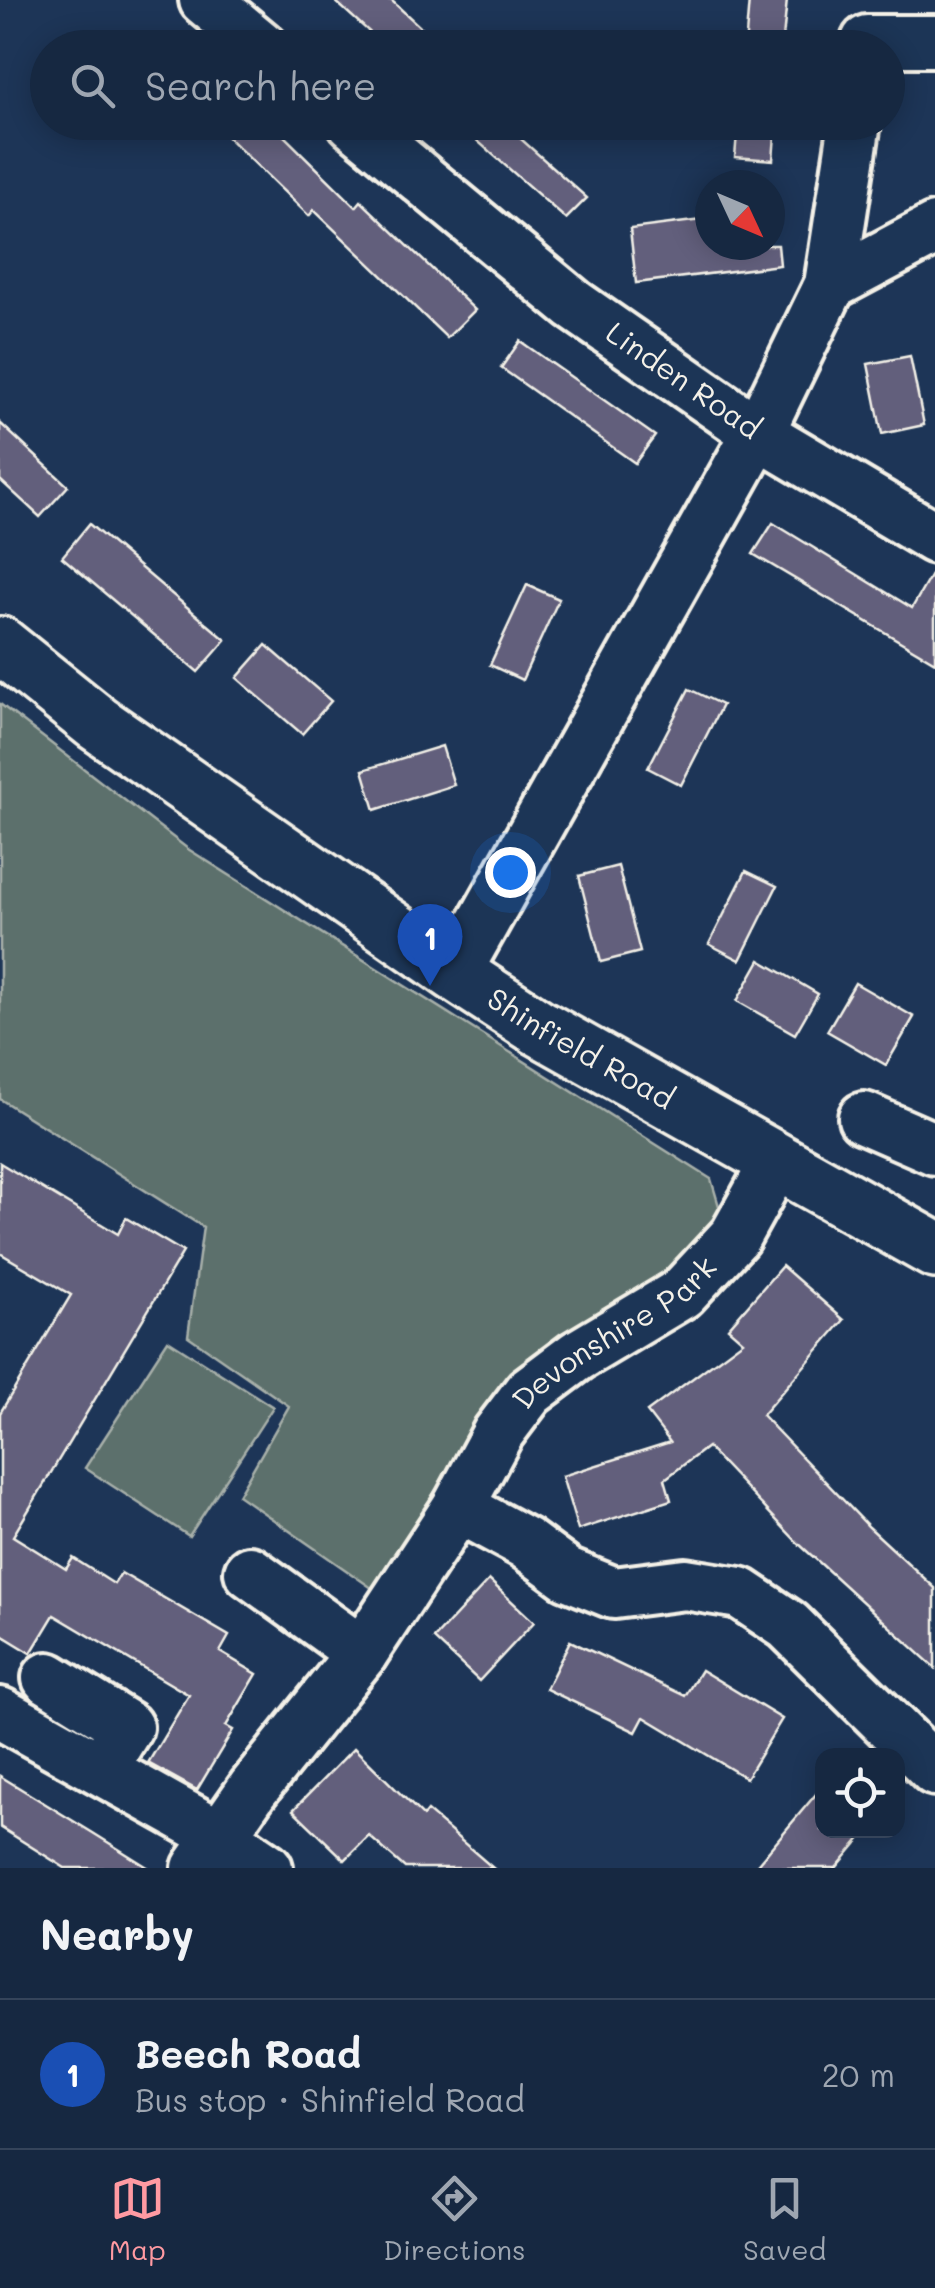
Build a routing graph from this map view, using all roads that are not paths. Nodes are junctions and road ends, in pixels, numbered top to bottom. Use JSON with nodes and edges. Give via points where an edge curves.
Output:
{"nodes":[{"id":1,"x":205,"y":0,"type":"edge"},
{"id":2,"x":241,"y":30,"type":"edge"},
{"id":3,"x":905,"y":36,"type":"edge"},
{"id":4,"x":935,"y":41,"type":"edge"},
{"id":5,"x":376,"y":140,"type":"edge"},
{"id":6,"x":852,"y":140,"type":"edge"},
{"id":7,"x":935,"y":230,"type":"edge"},
{"id":8,"x":830,"y":285,"type":"junction"},
{"id":9,"x":758,"y":433,"type":"junction"},
{"id":10,"x":935,"y":538,"type":"edge"},
{"id":11,"x":0,"y":645,"type":"edge"},
{"id":12,"x":455,"y":973,"type":"junction"},
{"id":13,"x":864,"y":1118,"type":"dead end"},
{"id":14,"x":935,"y":1149,"type":"edge"},
{"id":15,"x":776,"y":1162,"type":"junction"},
{"id":16,"x":935,"y":1250,"type":"edge"},
{"id":17,"x":458,"y":1508,"type":"junction"},
{"id":18,"x":250,"y":1572,"type":"dead end"},
{"id":19,"x":362,"y":1653,"type":"junction"},
{"id":20,"x":48,"y":1678,"type":"dead end"},
{"id":21,"x":0,"y":1713,"type":"edge"},
{"id":22,"x":115,"y":1748,"type":"junction"},
{"id":23,"x":935,"y":1770,"type":"edge"},
{"id":24,"x":209,"y":1852,"type":"edge"},
{"id":25,"x":267,"y":1868,"type":"edge"}],
"edges":[{"from":1,"to":2,"type":"street"},
{"from":3,"to":4,"type":"street"},
{"from":5,"to":9,"type":"street","name":"Linden Road","via":[[574,305]]},
{"from":6,"to":8,"type":"street","name":"Linden Road"},
{"from":7,"to":8,"type":"street"},
{"from":8,"to":9,"type":"street","name":"Linden Road"},
{"from":9,"to":10,"type":"street"},
{"from":9,"to":12,"type":"street"},
{"from":11,"to":12,"type":"main road","name":"Shinfield Road","via":[[98,723]]},
{"from":12,"to":15,"type":"main road","name":"Shinfield Road"},
{"from":13,"to":14,"type":"street"},
{"from":15,"to":16,"type":"main road","name":"Shinfield Road"},
{"from":15,"to":17,"type":"street","name":"Devonshire Park","via":[[735,1236],[682,1293],[529,1392],[498,1433]]},
{"from":17,"to":19,"type":"street","name":"Devonshire Park"},
{"from":17,"to":23,"type":"street","via":[[567,1574],[614,1593],[685,1584],[740,1593],[788,1625]]},
{"from":18,"to":19,"type":"street"},
{"from":19,"to":24,"type":"street","name":"Devonshire Park"},
{"from":20,"to":22,"type":"street"},
{"from":21,"to":22,"type":"street","via":[[53,1744]]},
{"from":22,"to":24,"type":"street"},
{"from":24,"to":25,"type":"street"}]}
